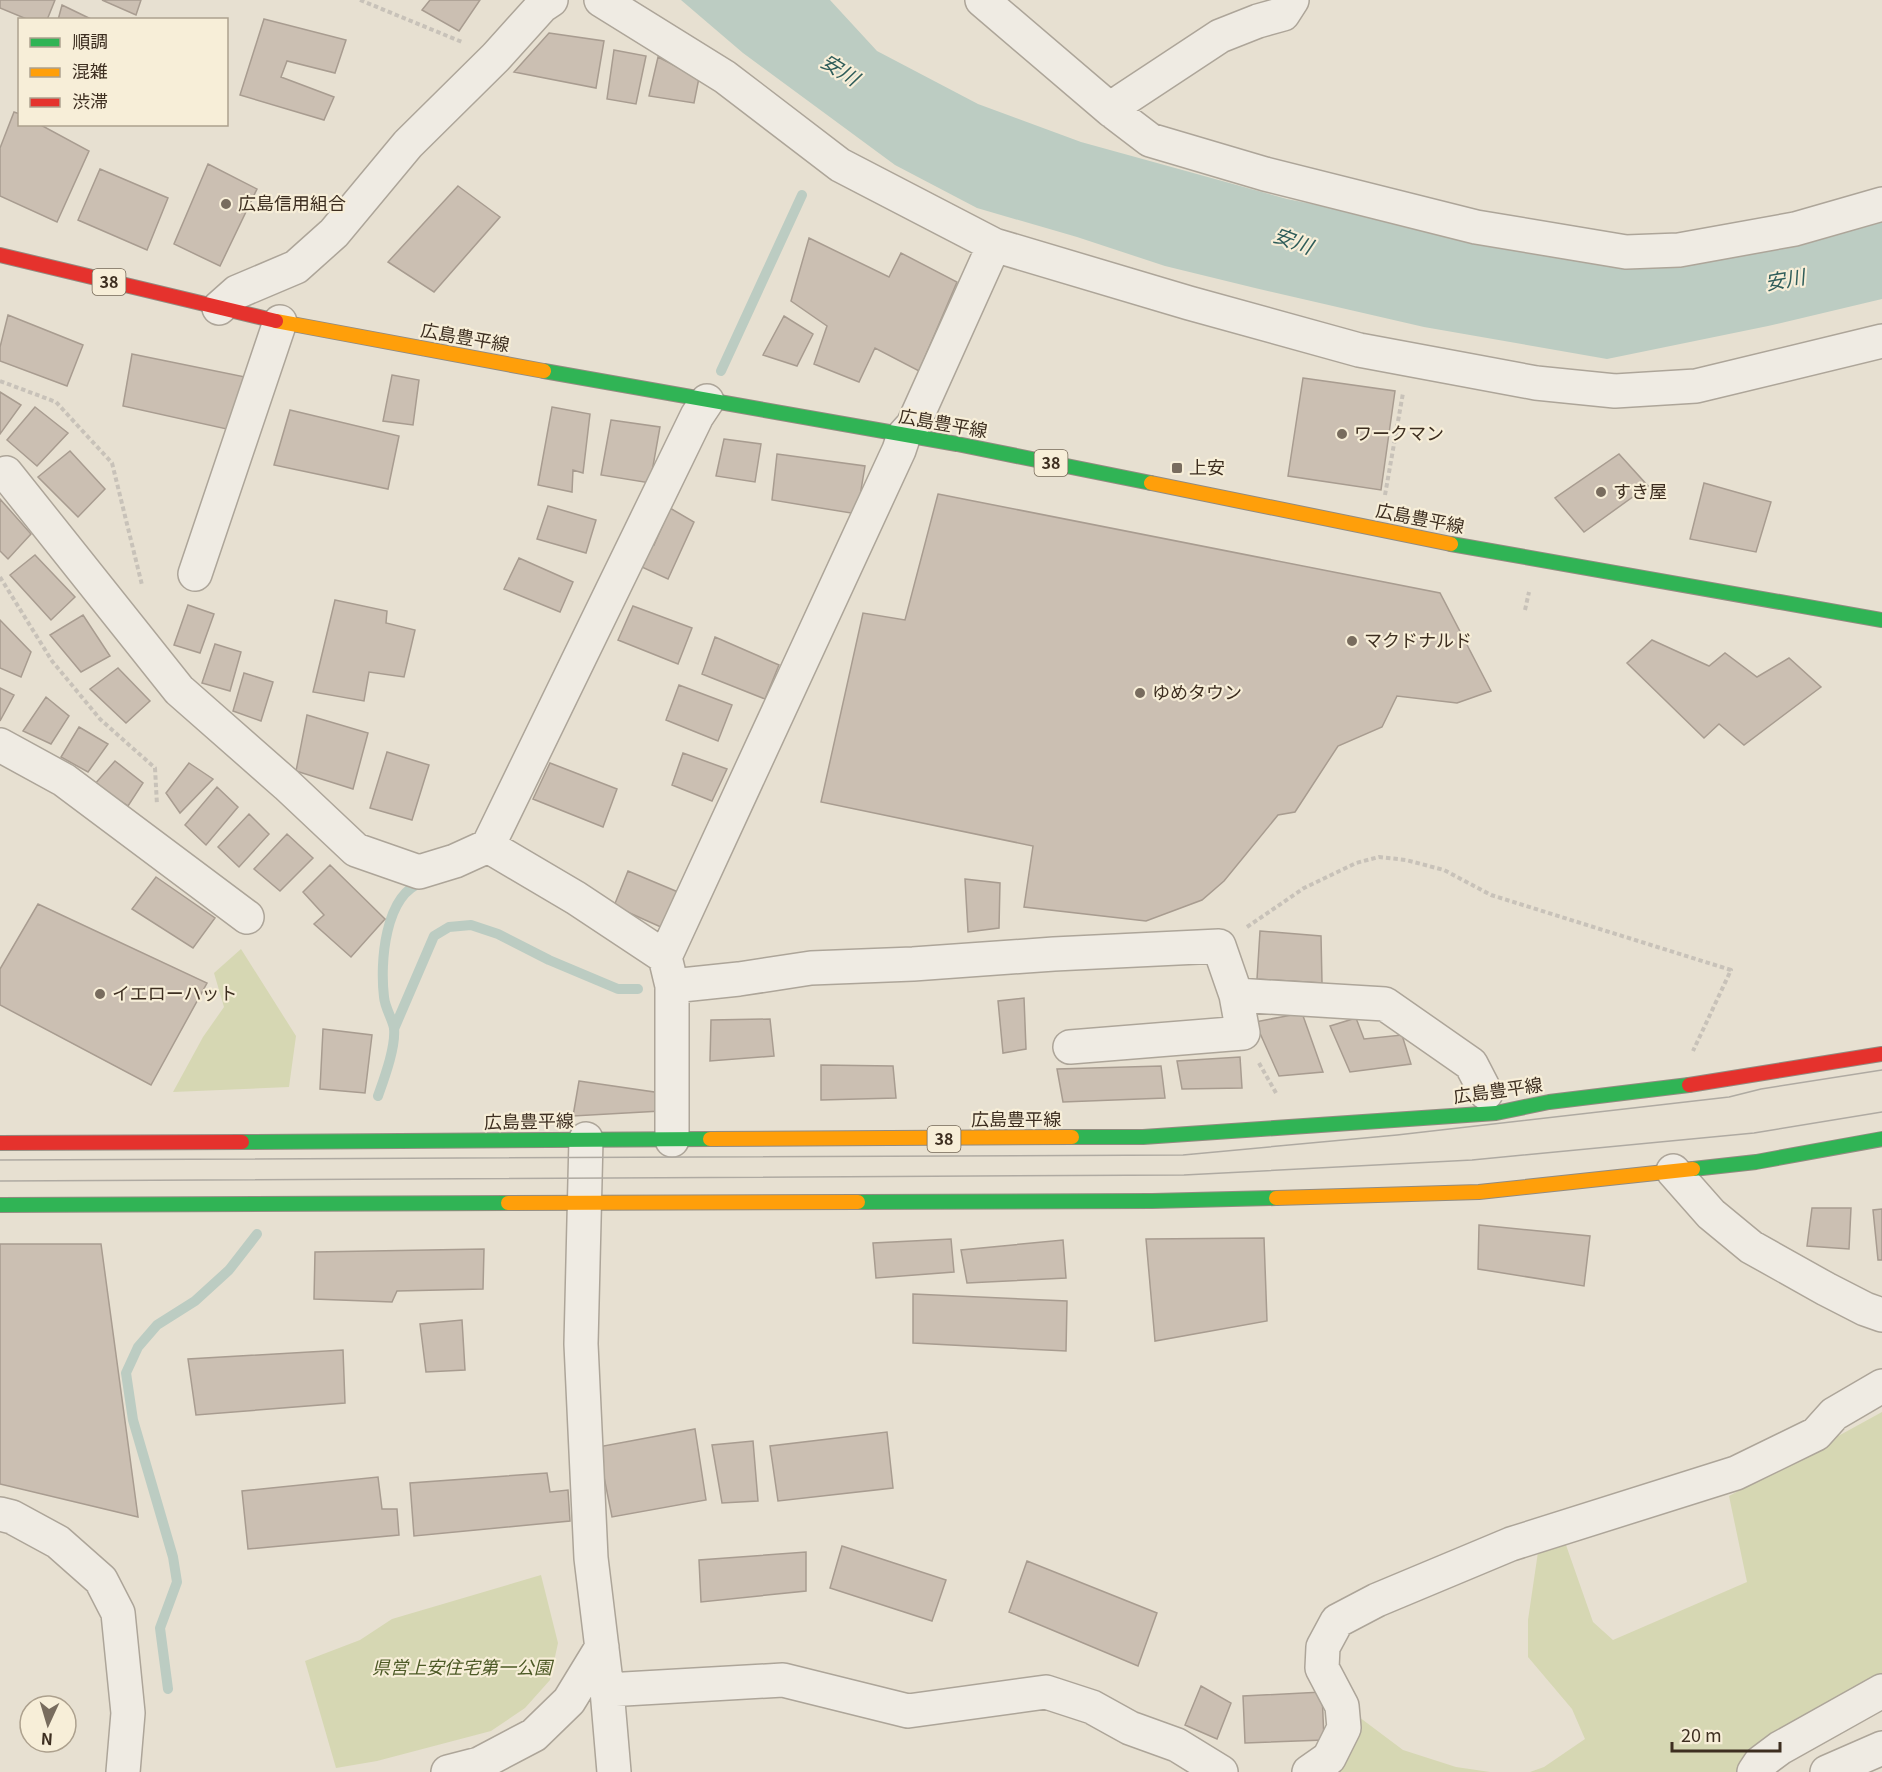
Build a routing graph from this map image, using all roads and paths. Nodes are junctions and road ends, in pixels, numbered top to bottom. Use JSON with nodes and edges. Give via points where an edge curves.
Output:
{"nodes":[{"id":1,"x":360,"y":0,"type":"edge"},
{"id":2,"x":601,"y":0,"type":"edge"},
{"id":3,"x":982,"y":0,"type":"edge"},
{"id":4,"x":1292,"y":0,"type":"edge"},
{"id":5,"x":542,"y":2,"type":"edge"},
{"id":6,"x":496,"y":57,"type":"junction"},
{"id":7,"x":1112,"y":111,"type":"junction"},
{"id":8,"x":1882,"y":204,"type":"edge"},
{"id":9,"x":994,"y":245,"type":"junction"},
{"id":10,"x":0,"y":255,"type":"edge"},
{"id":11,"x":219,"y":308,"type":"junction"},
{"id":12,"x":280,"y":322,"type":"junction"},
{"id":13,"x":1882,"y":341,"type":"edge"},
{"id":14,"x":1409,"y":360,"type":"junction"},
{"id":15,"x":0,"y":381,"type":"edge"},
{"id":16,"x":706,"y":401,"type":"junction"},
{"id":17,"x":904,"y":435,"type":"junction"},
{"id":18,"x":6,"y":473,"type":"dead end"},
{"id":19,"x":1384,"y":504,"type":"dead end"},
{"id":20,"x":195,"y":574,"type":"dead end"},
{"id":21,"x":0,"y":577,"type":"edge"},
{"id":22,"x":143,"y":589,"type":"dead end"},
{"id":23,"x":1530,"y":589,"type":"dead end"},
{"id":24,"x":1525,"y":610,"type":"dead end"},
{"id":25,"x":1882,"y":620,"type":"edge"},
{"id":26,"x":0,"y":745,"type":"edge"},
{"id":27,"x":488,"y":846,"type":"junction"},
{"id":28,"x":159,"y":851,"type":"junction"},
{"id":29,"x":247,"y":917,"type":"dead end"},
{"id":30,"x":1219,"y":946,"type":"junction"},
{"id":31,"x":668,"y":972,"type":"junction"},
{"id":32,"x":1236,"y":995,"type":"junction"},
{"id":33,"x":1243,"y":1033,"type":"junction"},
{"id":34,"x":1070,"y":1047,"type":"dead end"},
{"id":35,"x":1882,"y":1054,"type":"edge"},
{"id":36,"x":1691,"y":1055,"type":"dead end"},
{"id":37,"x":1486,"y":1092,"type":"dead end"},
{"id":38,"x":1276,"y":1094,"type":"dead end"},
{"id":39,"x":586,"y":1139,"type":"junction"},
{"id":40,"x":1882,"y":1139,"type":"edge"},
{"id":41,"x":672,"y":1140,"type":"junction"},
{"id":42,"x":0,"y":1143,"type":"edge"},
{"id":43,"x":1673,"y":1171,"type":"junction"},
{"id":44,"x":584,"y":1204,"type":"junction"},
{"id":45,"x":0,"y":1205,"type":"edge"},
{"id":46,"x":1882,"y":1315,"type":"edge"},
{"id":47,"x":1882,"y":1386,"type":"edge"},
{"id":48,"x":0,"y":1514,"type":"edge"},
{"id":49,"x":602,"y":1647,"type":"junction"},
{"id":50,"x":607,"y":1690,"type":"junction"},
{"id":51,"x":1882,"y":1691,"type":"edge"},
{"id":52,"x":1882,"y":1748,"type":"edge"},
{"id":53,"x":123,"y":1772,"type":"edge"},
{"id":54,"x":448,"y":1772,"type":"edge"},
{"id":55,"x":614,"y":1772,"type":"edge"},
{"id":56,"x":1221,"y":1772,"type":"edge"},
{"id":57,"x":1309,"y":1772,"type":"edge"},
{"id":58,"x":1754,"y":1772,"type":"edge"},
{"id":59,"x":1827,"y":1772,"type":"edge"}],
"edges":[{"from":1,"to":6,"type":"path"},
{"from":2,"to":9,"type":"street","via":[[725,78],[840,165]]},
{"from":3,"to":7,"type":"street"},
{"from":4,"to":7,"type":"street","via":[[1282,14],[1220,36]]},
{"from":5,"to":6,"type":"street"},
{"from":6,"to":11,"type":"street","via":[[408,144],[334,233],[296,267],[237,292]]},
{"from":7,"to":8,"type":"street","via":[[1149,140],[1265,174],[1476,227],[1626,252],[1679,250],[1795,229]]},
{"from":9,"to":14,"type":"street","via":[[1201,307]]},
{"from":9,"to":17,"type":"street","via":[[913,425]]},
{"from":10,"to":11,"type":"main road","name":"広島豊平線","number":"38"},
{"from":11,"to":12,"type":"main road","name":"広島豊平線","number":"38"},
{"from":12,"to":16,"type":"main road","name":"広島豊平線","number":"38"},
{"from":12,"to":20,"type":"street"},
{"from":13,"to":14,"type":"street","via":[[1696,387],[1615,391],[1536,383]]},
{"from":14,"to":19,"type":"path"},
{"from":15,"to":22,"type":"path","via":[[56,402],[112,463]]},
{"from":16,"to":17,"type":"main road","name":"広島豊平線","number":"38"},
{"from":16,"to":27,"type":"street"},
{"from":17,"to":25,"type":"main road","name":"広島豊平線","number":"38","via":[[1491,552]]},
{"from":17,"to":31,"type":"street"},
{"from":18,"to":27,"type":"street","via":[[179,690],[356,850],[418,872]]},
{"from":21,"to":28,"type":"path","via":[[52,661],[100,719],[155,768]]},
{"from":23,"to":24,"type":"path"},
{"from":26,"to":28,"type":"street","via":[[64,780]]},
{"from":27,"to":31,"type":"street","via":[[576,898]]},
{"from":28,"to":29,"type":"street"},
{"from":30,"to":31,"type":"street","via":[[811,968],[740,979]]},
{"from":30,"to":32,"type":"street"},
{"from":30,"to":36,"type":"path","via":[[1304,888],[1356,864],[1379,857],[1406,860],[1444,870],[1491,895],[1731,970]]},
{"from":31,"to":41,"type":"street"},
{"from":32,"to":33,"type":"street"},
{"from":32,"to":37,"type":"street","via":[[1384,1004],[1471,1064]]},
{"from":33,"to":34,"type":"street"},
{"from":33,"to":38,"type":"path"},
{"from":35,"to":41,"type":"main road","name":"広島豊平線","number":"38","via":[[1496,1113],[1271,1130],[1143,1137]]},
{"from":39,"to":41,"type":"main road","name":"広島豊平線","number":"38"},
{"from":39,"to":42,"type":"main road","name":"広島豊平線","number":"38"},
{"from":39,"to":44,"type":"street"},
{"from":40,"to":43,"type":"main road","via":[[1756,1162]]},
{"from":43,"to":44,"type":"main road","via":[[1479,1192],[1152,1201]]},
{"from":43,"to":46,"type":"street","via":[[1711,1214],[1751,1247]]},
{"from":44,"to":45,"type":"main road"},
{"from":44,"to":49,"type":"street","via":[[581,1344],[591,1558]]},
{"from":47,"to":57,"type":"street","via":[[1834,1414],[1816,1434],[1736,1473],[1511,1544],[1377,1600],[1337,1622],[1323,1647],[1322,1668],[1342,1706],[1344,1728],[1329,1758]]},
{"from":48,"to":53,"type":"street","via":[[58,1542],[100,1580],[118,1613],[128,1713]]},
{"from":49,"to":50,"type":"street"},
{"from":49,"to":54,"type":"street","via":[[569,1701],[534,1735],[479,1764]]},
{"from":50,"to":55,"type":"street"},
{"from":50,"to":56,"type":"street","via":[[783,1680],[908,1712],[1047,1692],[1092,1707],[1130,1728],[1177,1745]]},
{"from":51,"to":58,"type":"street","via":[[1780,1748],[1760,1762]]},
{"from":52,"to":59,"type":"street"}]}
